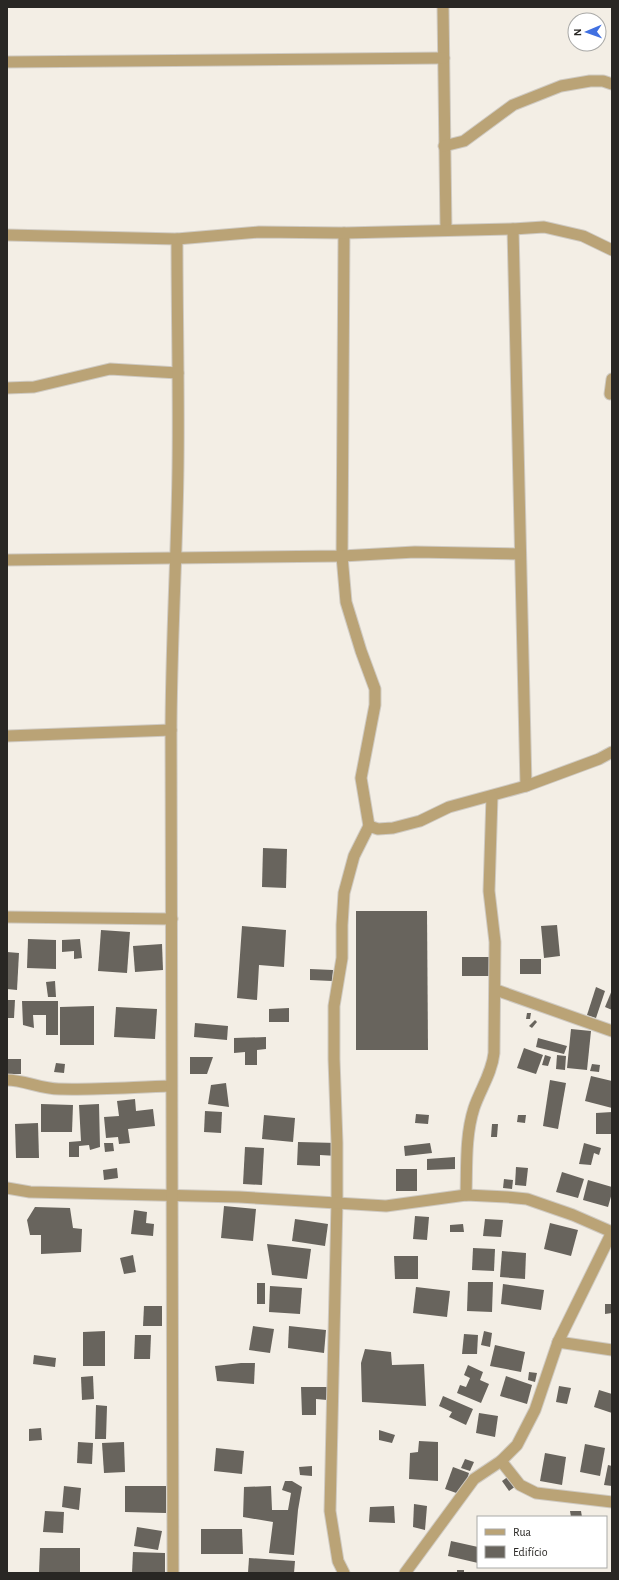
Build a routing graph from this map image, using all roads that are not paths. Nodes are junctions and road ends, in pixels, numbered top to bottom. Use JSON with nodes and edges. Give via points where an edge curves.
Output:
{"nodes":[{"id":1,"x":443,"y":7,"type":"edge"},
{"id":2,"x":444,"y":58,"type":"junction"},
{"id":3,"x":7,"y":62,"type":"edge"},
{"id":4,"x":612,"y":84,"type":"edge"},
{"id":5,"x":444,"y":146,"type":"junction"},
{"id":6,"x":446,"y":230,"type":"junction"},
{"id":7,"x":513,"y":230,"type":"junction"},
{"id":8,"x":344,"y":234,"type":"junction"},
{"id":9,"x":7,"y":235,"type":"edge"},
{"id":10,"x":177,"y":239,"type":"junction"},
{"id":11,"x":612,"y":250,"type":"edge"},
{"id":12,"x":178,"y":373,"type":"junction"},
{"id":13,"x":612,"y":379,"type":"edge"},
{"id":14,"x":7,"y":388,"type":"edge"},
{"id":15,"x":610,"y":394,"type":"dead end"},
{"id":16,"x":520,"y":554,"type":"junction"},
{"id":17,"x":342,"y":556,"type":"junction"},
{"id":18,"x":174,"y":559,"type":"junction"},
{"id":19,"x":7,"y":560,"type":"edge"},
{"id":20,"x":171,"y":730,"type":"junction"},
{"id":21,"x":7,"y":736,"type":"edge"},
{"id":22,"x":612,"y":752,"type":"edge"},
{"id":23,"x":526,"y":786,"type":"junction"},
{"id":24,"x":492,"y":796,"type":"junction"},
{"id":25,"x":369,"y":826,"type":"junction"},
{"id":26,"x":7,"y":917,"type":"edge"},
{"id":27,"x":172,"y":919,"type":"junction"},
{"id":28,"x":496,"y":990,"type":"junction"},
{"id":29,"x":612,"y":1031,"type":"edge"},
{"id":30,"x":7,"y":1080,"type":"edge"},
{"id":31,"x":171,"y":1086,"type":"junction"},
{"id":32,"x":7,"y":1188,"type":"edge"},
{"id":33,"x":466,"y":1195,"type":"junction"},
{"id":34,"x":173,"y":1196,"type":"junction"},
{"id":35,"x":336,"y":1202,"type":"junction"},
{"id":36,"x":612,"y":1232,"type":"edge"},
{"id":37,"x":558,"y":1342,"type":"junction"},
{"id":38,"x":612,"y":1350,"type":"edge"},
{"id":39,"x":501,"y":1461,"type":"junction"},
{"id":40,"x":612,"y":1502,"type":"edge"},
{"id":41,"x":173,"y":1573,"type":"edge"},
{"id":42,"x":344,"y":1573,"type":"edge"},
{"id":43,"x":405,"y":1573,"type":"edge"}],
"edges":[{"from":1,"to":2,"type":"street"},
{"from":2,"to":3,"type":"street"},
{"from":2,"to":5,"type":"street"},
{"from":4,"to":5,"type":"street","via":[[590,81],[561,86],[513,105],[464,141]]},
{"from":5,"to":6,"type":"street"},
{"from":6,"to":7,"type":"street"},
{"from":6,"to":8,"type":"street"},
{"from":7,"to":11,"type":"street","via":[[544,227],[583,236]]},
{"from":7,"to":16,"type":"street"},
{"from":8,"to":10,"type":"street","via":[[259,232]]},
{"from":8,"to":17,"type":"street"},
{"from":9,"to":10,"type":"street"},
{"from":10,"to":12,"type":"street"},
{"from":12,"to":14,"type":"street","via":[[110,370],[34,387]]},
{"from":12,"to":18,"type":"street","via":[[178,468]]},
{"from":13,"to":15,"type":"street"},
{"from":16,"to":17,"type":"street","via":[[415,552]]},
{"from":16,"to":23,"type":"street"},
{"from":17,"to":18,"type":"street"},
{"from":17,"to":25,"type":"street","via":[[346,602],[375,689],[376,705],[361,778]]},
{"from":18,"to":19,"type":"street"},
{"from":18,"to":20,"type":"street"},
{"from":20,"to":21,"type":"street"},
{"from":20,"to":27,"type":"street"},
{"from":22,"to":23,"type":"street"},
{"from":23,"to":24,"type":"street"},
{"from":24,"to":25,"type":"street","via":[[449,807],[420,821],[393,828],[378,829]]},
{"from":24,"to":28,"type":"street","via":[[489,891],[495,942]]},
{"from":25,"to":35,"type":"street","via":[[354,856],[344,893],[342,958],[334,1006]]},
{"from":26,"to":27,"type":"street"},
{"from":27,"to":31,"type":"street"},
{"from":28,"to":29,"type":"street"},
{"from":28,"to":33,"type":"street","via":[[493,1062],[474,1108],[469,1128]]},
{"from":30,"to":31,"type":"street","via":[[58,1089]]},
{"from":31,"to":34,"type":"street"},
{"from":32,"to":34,"type":"street","via":[[30,1192]]},
{"from":33,"to":35,"type":"street","via":[[386,1206]]},
{"from":33,"to":36,"type":"street","via":[[527,1199]]},
{"from":34,"to":35,"type":"street"},
{"from":34,"to":41,"type":"street"},
{"from":35,"to":42,"type":"street","via":[[330,1511],[338,1561]]},
{"from":36,"to":37,"type":"street"},
{"from":37,"to":38,"type":"street"},
{"from":37,"to":39,"type":"street","via":[[535,1410],[517,1445]]},
{"from":39,"to":40,"type":"street","via":[[520,1485],[536,1493]]},
{"from":39,"to":43,"type":"street","via":[[474,1479]]}]}
